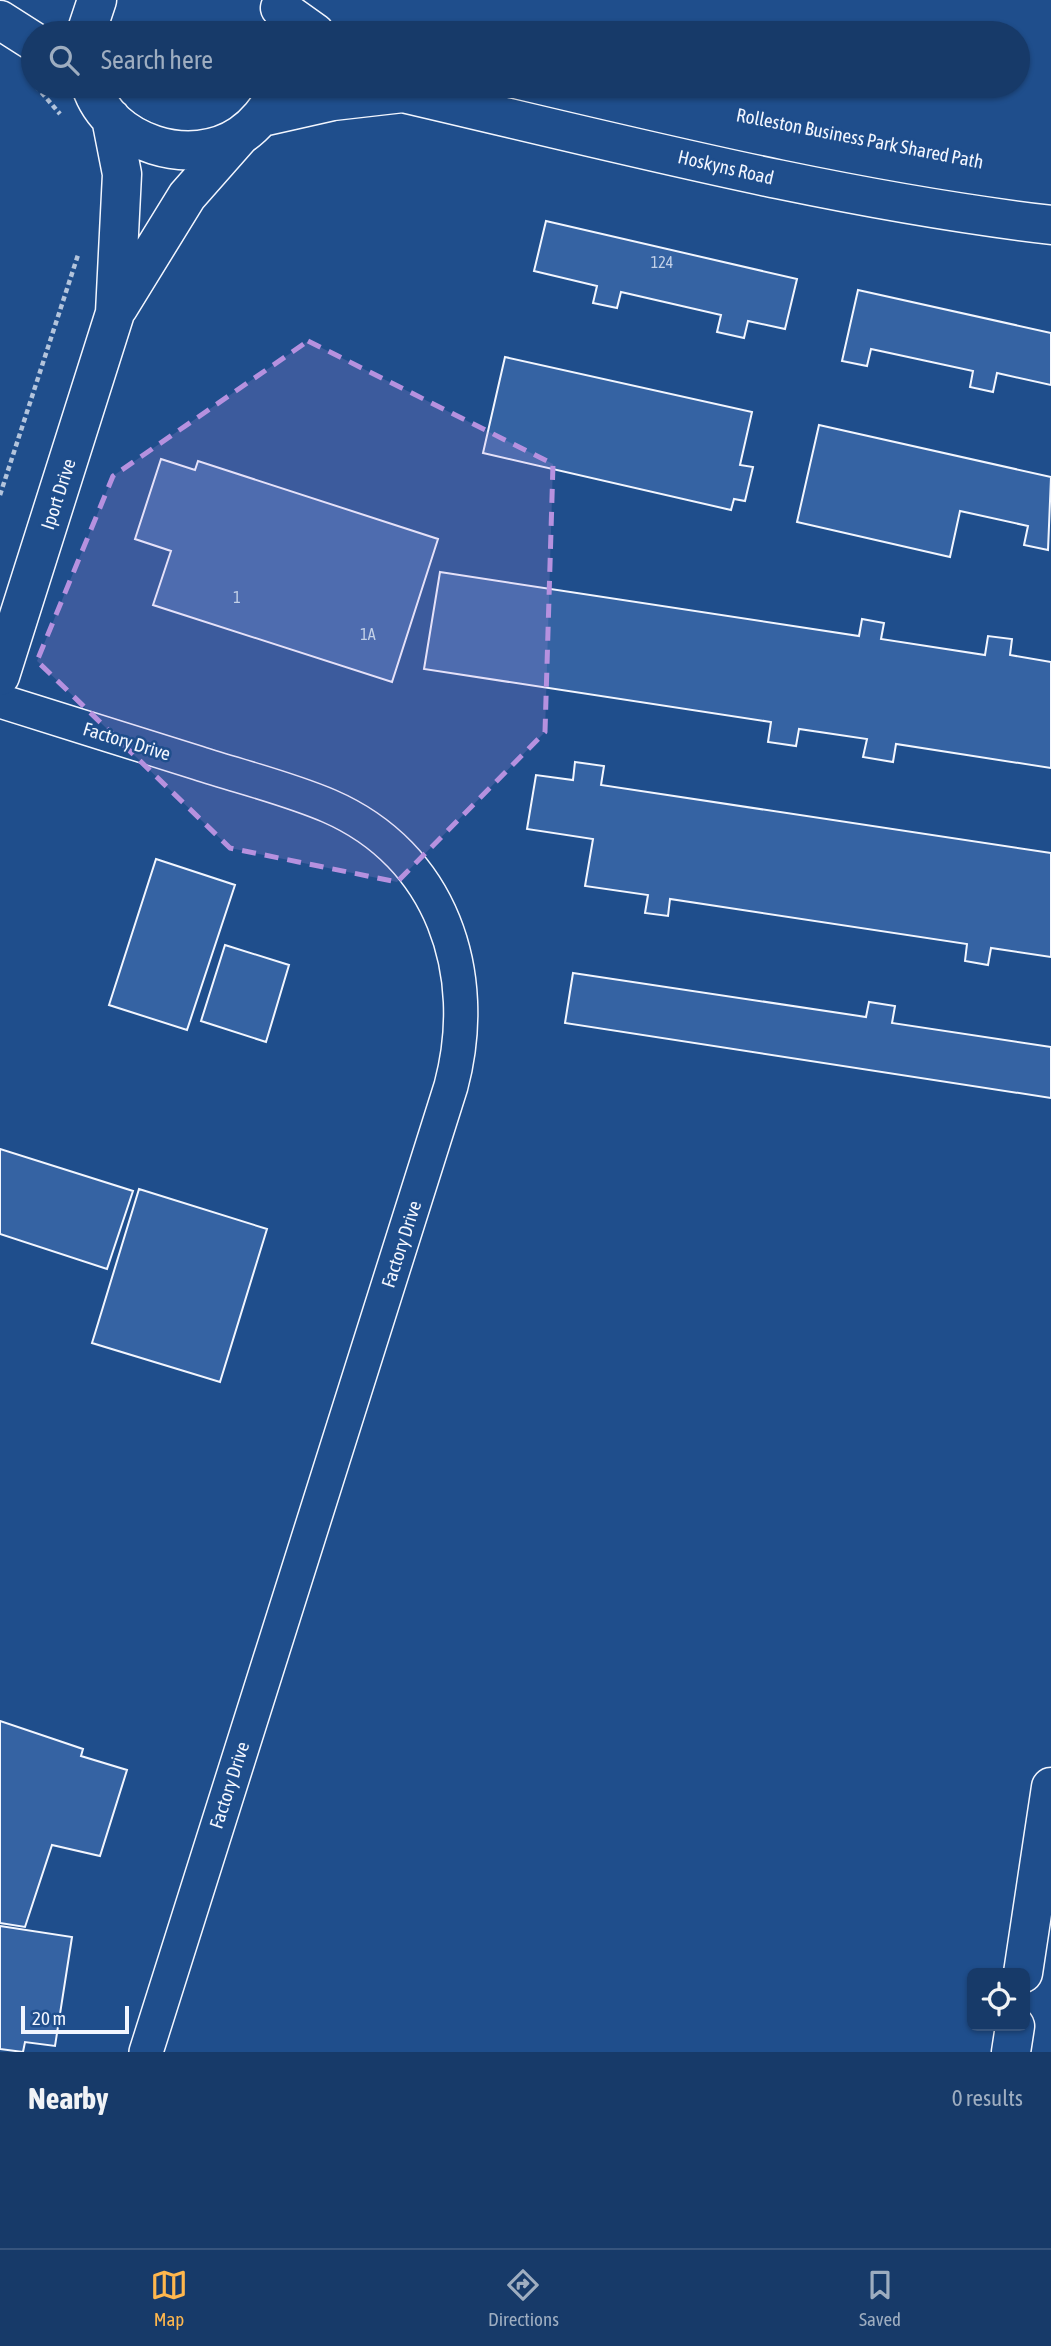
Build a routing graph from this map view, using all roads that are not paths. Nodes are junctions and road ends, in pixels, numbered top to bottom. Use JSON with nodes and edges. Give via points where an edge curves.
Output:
{"nodes":[{"id":1,"x":97,"y":0,"type":"edge"},
{"id":2,"x":0,"y":20,"type":"edge"},
{"id":3,"x":90,"y":21,"type":"edge"},
{"id":4,"x":21,"y":33,"type":"edge"},
{"id":5,"x":97,"y":98,"type":"edge"},
{"id":6,"x":99,"y":98,"type":"edge"},
{"id":7,"x":350,"y":98,"type":"edge"},
{"id":8,"x":431,"y":98,"type":"edge"},
{"id":9,"x":261,"y":113,"type":"edge"},
{"id":10,"x":1051,"y":226,"type":"edge"},
{"id":11,"x":116,"y":313,"type":"junction"},
{"id":12,"x":0,"y":676,"type":"edge"},
{"id":13,"x":0,"y":701,"type":"edge"},
{"id":14,"x":1051,"y":1787,"type":"edge"},
{"id":15,"x":1024,"y":1968,"type":"edge"},
{"id":16,"x":1014,"y":2031,"type":"edge"},
{"id":17,"x":146,"y":2052,"type":"edge"},
{"id":18,"x":1011,"y":2052,"type":"edge"}],
"edges":[{"from":1,"to":3,"type":"main road"},
{"from":2,"to":4,"type":"main road"},
{"from":5,"to":11,"type":"main road","name":"Iport Drive","via":[[122,174]]},
{"from":6,"to":9,"type":"main road","name":"Hoskyns Road","via":[[132,136],[186,151],[214,147]]},
{"from":7,"to":9,"type":"main road","name":"Hoskyns Road"},
{"from":8,"to":10,"type":"main road","name":"Hoskyns Road","via":[[822,189],[947,213]]},
{"from":9,"to":11,"type":"main road","name":"Iport Drive","via":[[187,196]]},
{"from":11,"to":12,"type":"main road","name":"Iport Drive"},
{"from":13,"to":17,"type":"street","name":"Factory Drive","via":[[300,795],[350,817],[403,858],[430,895],[451,939],[461,984],[462,1034],[451,1086]]},
{"from":14,"to":15,"type":"main road"},
{"from":16,"to":18,"type":"main road"}]}
